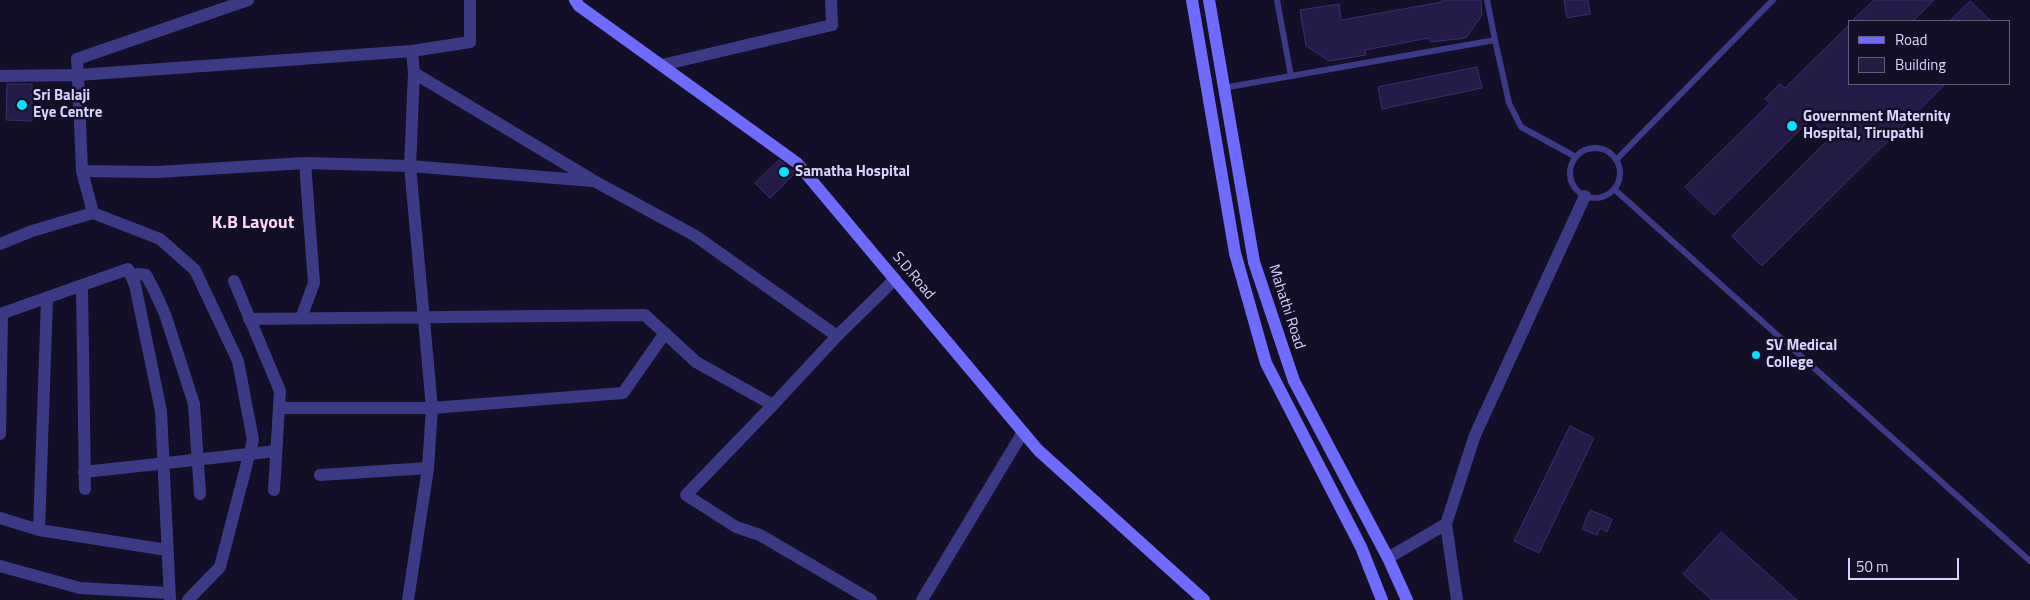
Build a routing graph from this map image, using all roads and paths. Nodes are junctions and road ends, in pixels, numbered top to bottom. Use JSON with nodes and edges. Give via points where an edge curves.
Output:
{"nodes":[{"id":1,"x":248,"y":0,"type":"edge"},
{"id":2,"x":470,"y":0,"type":"edge"},
{"id":3,"x":575,"y":0,"type":"edge"},
{"id":4,"x":831,"y":0,"type":"edge"},
{"id":5,"x":1192,"y":0,"type":"edge"},
{"id":6,"x":1208,"y":0,"type":"edge"},
{"id":7,"x":1277,"y":0,"type":"edge"},
{"id":8,"x":1487,"y":0,"type":"edge"},
{"id":9,"x":1773,"y":0,"type":"edge"},
{"id":10,"x":1494,"y":40,"type":"junction"},
{"id":11,"x":412,"y":51,"type":"junction"},
{"id":12,"x":662,"y":65,"type":"junction"},
{"id":13,"x":414,"y":73,"type":"junction"},
{"id":14,"x":78,"y":75,"type":"junction"},
{"id":15,"x":0,"y":76,"type":"edge"},
{"id":16,"x":1291,"y":76,"type":"junction"},
{"id":17,"x":1223,"y":88,"type":"junction"},
{"id":18,"x":1576,"y":157,"type":"junction"},
{"id":19,"x":1616,"y":160,"type":"junction"},
{"id":20,"x":305,"y":163,"type":"junction"},
{"id":21,"x":410,"y":166,"type":"junction"},
{"id":22,"x":82,"y":170,"type":"junction"},
{"id":23,"x":594,"y":181,"type":"junction"},
{"id":24,"x":1614,"y":189,"type":"junction"},
{"id":25,"x":1585,"y":196,"type":"junction"},
{"id":26,"x":94,"y":213,"type":"junction"},
{"id":27,"x":0,"y":244,"type":"edge"},
{"id":28,"x":1252,"y":248,"type":"junction"},
{"id":29,"x":1235,"y":253,"type":"junction"},
{"id":30,"x":131,"y":276,"type":"junction"},
{"id":31,"x":895,"y":279,"type":"junction"},
{"id":32,"x":234,"y":281,"type":"dead end"},
{"id":33,"x":82,"y":286,"type":"junction"},
{"id":34,"x":47,"y":298,"type":"junction"},
{"id":35,"x":1,"y":314,"type":"edge"},
{"id":36,"x":424,"y":317,"type":"junction"},
{"id":37,"x":301,"y":318,"type":"junction"},
{"id":38,"x":249,"y":319,"type":"junction"},
{"id":39,"x":665,"y":333,"type":"junction"},
{"id":40,"x":837,"y":336,"type":"junction"},
{"id":41,"x":773,"y":405,"type":"junction"},
{"id":42,"x":279,"y":408,"type":"junction"},
{"id":43,"x":432,"y":408,"type":"junction"},
{"id":44,"x":1023,"y":432,"type":"junction"},
{"id":45,"x":0,"y":434,"type":"edge"},
{"id":46,"x":276,"y":451,"type":"junction"},
{"id":47,"x":250,"y":454,"type":"junction"},
{"id":48,"x":198,"y":460,"type":"junction"},
{"id":49,"x":164,"y":464,"type":"junction"},
{"id":50,"x":428,"y":468,"type":"junction"},
{"id":51,"x":84,"y":472,"type":"junction"},
{"id":52,"x":320,"y":476,"type":"dead end"},
{"id":53,"x":84,"y":489,"type":"dead end"},
{"id":54,"x":274,"y":490,"type":"dead end"},
{"id":55,"x":200,"y":494,"type":"dead end"},
{"id":56,"x":0,"y":518,"type":"edge"},
{"id":57,"x":1446,"y":524,"type":"junction"},
{"id":58,"x":39,"y":530,"type":"junction"},
{"id":59,"x":167,"y":550,"type":"junction"},
{"id":60,"x":1388,"y":558,"type":"junction"},
{"id":61,"x":2030,"y":561,"type":"edge"},
{"id":62,"x":0,"y":566,"type":"edge"},
{"id":63,"x":170,"y":596,"type":"edge"},
{"id":64,"x":188,"y":600,"type":"edge"},
{"id":65,"x":408,"y":600,"type":"edge"},
{"id":66,"x":871,"y":600,"type":"edge"},
{"id":67,"x":922,"y":600,"type":"edge"},
{"id":68,"x":1204,"y":600,"type":"edge"},
{"id":69,"x":1382,"y":600,"type":"edge"},
{"id":70,"x":1407,"y":600,"type":"edge"},
{"id":71,"x":1457,"y":600,"type":"edge"}],
"edges":[{"from":1,"to":14,"type":"street","via":[[77,59]]},
{"from":2,"to":11,"type":"street","via":[[470,42]]},
{"from":3,"to":12,"type":"street","name":"S.D.Road"},
{"from":4,"to":12,"type":"street","via":[[832,25]]},
{"from":5,"to":29,"type":"street"},
{"from":6,"to":17,"type":"street","name":"Mahathi Road"},
{"from":7,"to":16,"type":"lane"},
{"from":8,"to":10,"type":"lane"},
{"from":9,"to":19,"type":"lane"},
{"from":10,"to":16,"type":"lane"},
{"from":10,"to":18,"type":"lane","via":[[1509,103],[1521,127]]},
{"from":11,"to":13,"type":"street"},
{"from":11,"to":14,"type":"street"},
{"from":12,"to":31,"type":"street","name":"S.D.Road","via":[[797,163]]},
{"from":13,"to":21,"type":"street"},
{"from":13,"to":23,"type":"street"},
{"from":14,"to":15,"type":"street"},
{"from":14,"to":22,"type":"street"},
{"from":16,"to":17,"type":"lane"},
{"from":17,"to":28,"type":"street","name":"Mahathi Road"},
{"from":18,"to":19,"type":"lane","via":[[1589,149],[1597,149],[1611,154]]},
{"from":18,"to":25,"type":"lane","via":[[1571,179]]},
{"from":19,"to":24,"type":"lane","via":[[1620,175]]},
{"from":20,"to":21,"type":"street"},
{"from":20,"to":22,"type":"street","via":[[157,172]]},
{"from":20,"to":37,"type":"street","via":[[314,283]]},
{"from":21,"to":23,"type":"street"},
{"from":21,"to":36,"type":"street"},
{"from":22,"to":26,"type":"street"},
{"from":23,"to":40,"type":"street","via":[[694,235]]},
{"from":24,"to":25,"type":"lane","via":[[1601,197]]},
{"from":24,"to":61,"type":"lane"},
{"from":25,"to":57,"type":"street","via":[[1475,435]]},
{"from":26,"to":27,"type":"street"},
{"from":26,"to":47,"type":"street","via":[[160,239],[195,270],[238,361],[253,440]]},
{"from":28,"to":29,"type":"street"},
{"from":28,"to":60,"type":"street","name":"Mahathi Road","via":[[1294,381]]},
{"from":29,"to":69,"type":"street","via":[[1266,363],[1361,547]]},
{"from":30,"to":33,"type":"street","via":[[128,270]]},
{"from":30,"to":48,"type":"street","via":[[146,275],[165,314],[194,404]]},
{"from":30,"to":49,"type":"street","via":[[136,285],[161,411]]},
{"from":31,"to":40,"type":"street"},
{"from":31,"to":44,"type":"street","name":"S.D.Road"},
{"from":32,"to":38,"type":"street"},
{"from":33,"to":34,"type":"street"},
{"from":33,"to":51,"type":"street"},
{"from":34,"to":35,"type":"street"},
{"from":34,"to":58,"type":"street"},
{"from":35,"to":45,"type":"street"},
{"from":36,"to":37,"type":"street"},
{"from":36,"to":39,"type":"street","via":[[645,315]]},
{"from":36,"to":43,"type":"street"},
{"from":37,"to":38,"type":"street"},
{"from":38,"to":42,"type":"street","via":[[280,391]]},
{"from":39,"to":41,"type":"street","via":[[696,362]]},
{"from":39,"to":43,"type":"street","via":[[623,392]]},
{"from":40,"to":41,"type":"street"},
{"from":41,"to":66,"type":"street","via":[[686,495],[736,527],[760,536]]},
{"from":42,"to":43,"type":"street"},
{"from":42,"to":46,"type":"street"},
{"from":43,"to":50,"type":"street"},
{"from":44,"to":67,"type":"street"},
{"from":44,"to":68,"type":"street","name":"S.D.Road","via":[[1038,450]]},
{"from":46,"to":47,"type":"street"},
{"from":46,"to":54,"type":"street"},
{"from":47,"to":48,"type":"street"},
{"from":47,"to":64,"type":"street","via":[[220,567]]},
{"from":48,"to":49,"type":"street"},
{"from":48,"to":55,"type":"street"},
{"from":49,"to":51,"type":"street"},
{"from":49,"to":59,"type":"street"},
{"from":50,"to":52,"type":"street"},
{"from":50,"to":65,"type":"street"},
{"from":51,"to":53,"type":"street"},
{"from":56,"to":58,"type":"street"},
{"from":57,"to":60,"type":"street"},
{"from":57,"to":71,"type":"street"},
{"from":58,"to":59,"type":"street"},
{"from":59,"to":63,"type":"street"},
{"from":60,"to":70,"type":"street","name":"Mahathi Road"},
{"from":62,"to":63,"type":"street","via":[[80,588]]}]}
